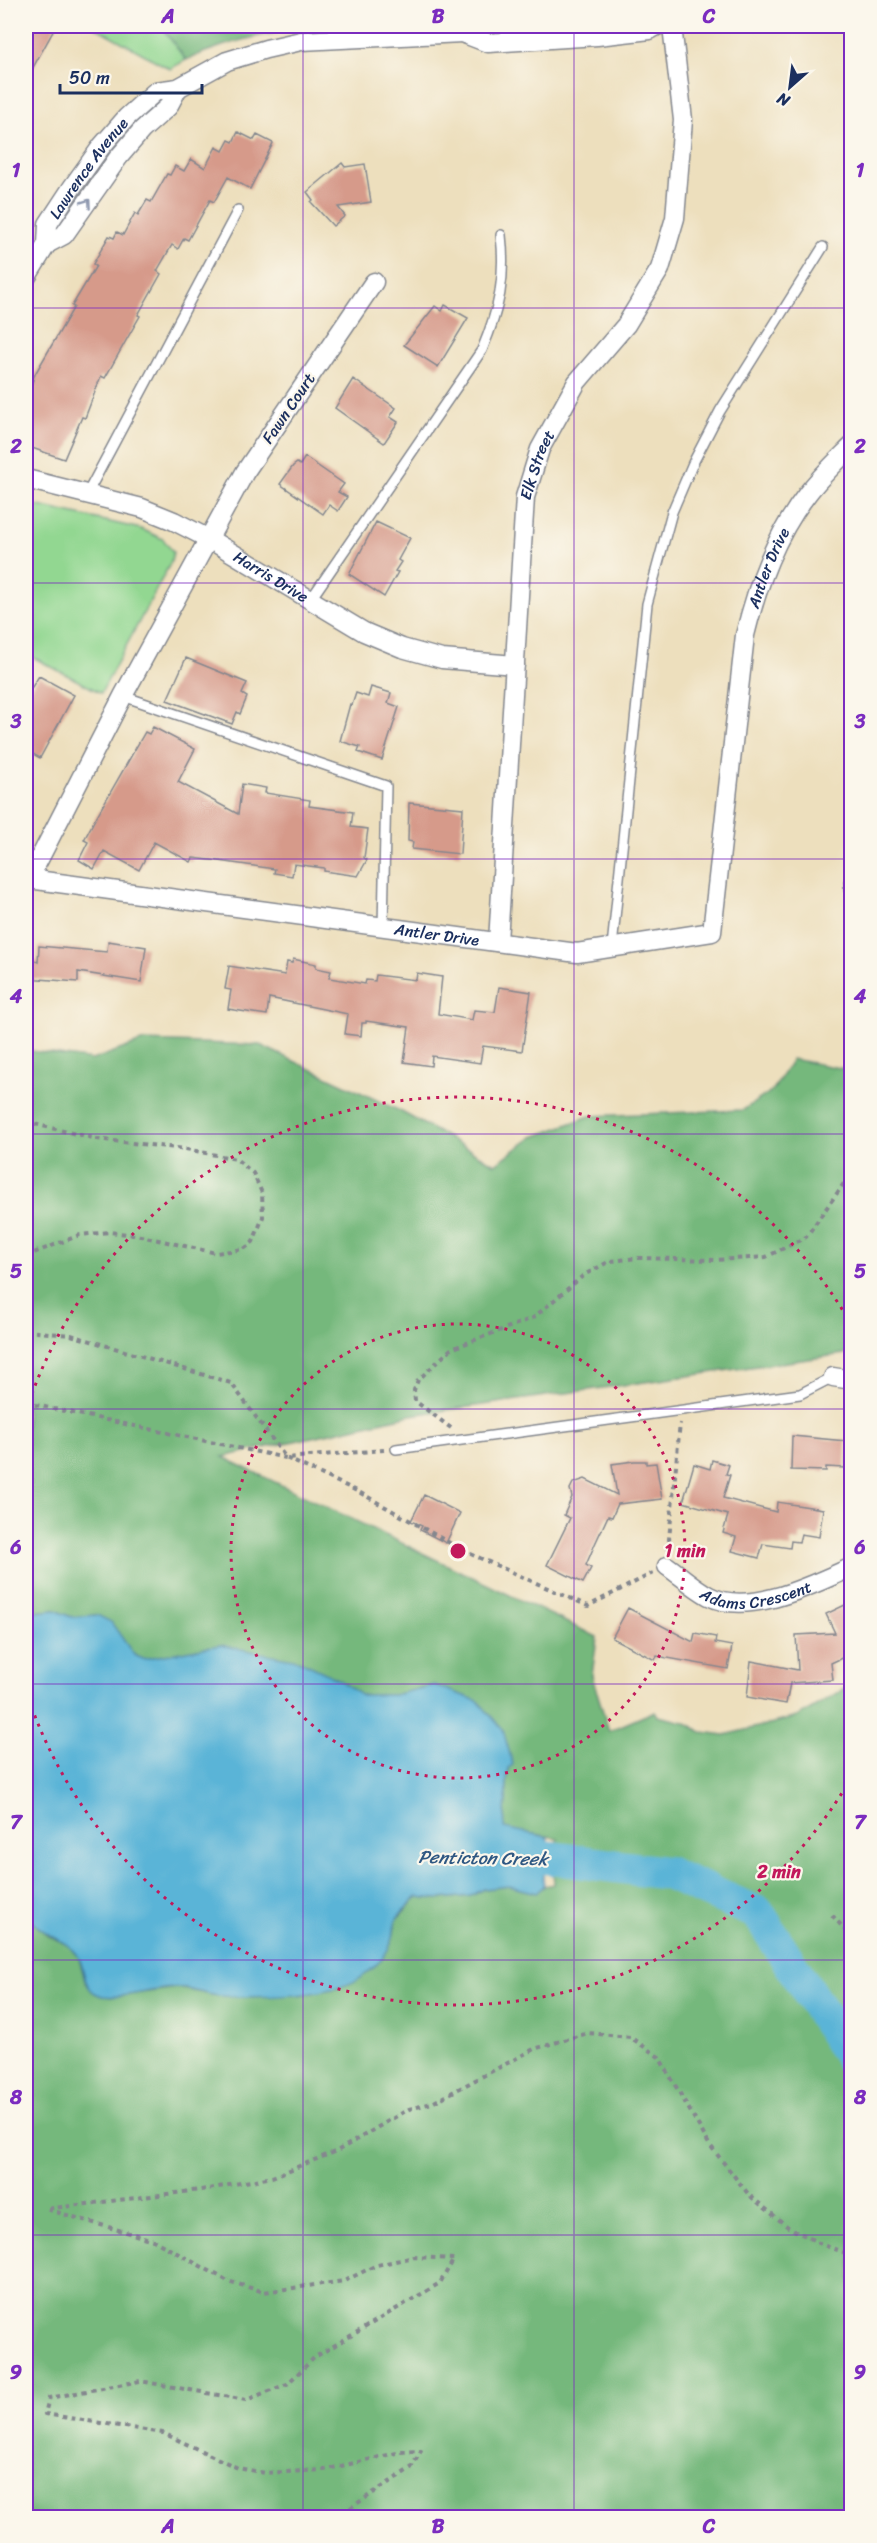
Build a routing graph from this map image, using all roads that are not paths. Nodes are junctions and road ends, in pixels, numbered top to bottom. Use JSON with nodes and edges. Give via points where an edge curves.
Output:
{"nodes":[{"id":1,"x":481,"y":26,"type":"edge"},
{"id":2,"x":657,"y":26,"type":"edge"},
{"id":3,"x":672,"y":26,"type":"edge"},
{"id":4,"x":462,"y":33,"type":"junction"},
{"id":5,"x":238,"y":210,"type":"dead end"},
{"id":6,"x":501,"y":235,"type":"dead end"},
{"id":7,"x":824,"y":247,"type":"dead end"},
{"id":8,"x":26,"y":278,"type":"edge"},
{"id":9,"x":374,"y":282,"type":"dead end"},
{"id":10,"x":852,"y":446,"type":"edge"},
{"id":11,"x":26,"y":479,"type":"edge"},
{"id":12,"x":87,"y":494,"type":"junction"},
{"id":13,"x":209,"y":539,"type":"junction"},
{"id":14,"x":311,"y":599,"type":"junction"},
{"id":15,"x":515,"y":665,"type":"junction"},
{"id":16,"x":123,"y":696,"type":"junction"},
{"id":17,"x":852,"y":858,"type":"edge"},
{"id":18,"x":849,"y":887,"type":"dead end"},
{"id":19,"x":383,"y":927,"type":"junction"},
{"id":20,"x":498,"y":942,"type":"junction"},
{"id":21,"x":612,"y":947,"type":"junction"},
{"id":22,"x":833,"y":1377,"type":"joint"},
{"id":23,"x":852,"y":1380,"type":"edge"},
{"id":24,"x":396,"y":1449,"type":"road end"},
{"id":25,"x":667,"y":1566,"type":"road end"},
{"id":26,"x":852,"y":1567,"type":"edge"}],
"edges":[{"from":1,"to":4,"type":"street","name":"Lawrence Avenue"},
{"from":2,"to":4,"type":"street","name":"Lawrence Avenue","via":[[597,36],[488,43]]},
{"from":3,"to":15,"type":"street","name":"Elk Street","via":[[683,120],[675,218],[660,269],[626,325],[577,382],[540,449],[525,497]]},
{"from":4,"to":8,"type":"street","name":"Lawrence Avenue","via":[[301,42],[227,61],[178,88],[156,91],[101,147],[48,224],[47,244]]},
{"from":5,"to":12,"type":"lane"},
{"from":6,"to":14,"type":"lane","via":[[502,293],[482,350]]},
{"from":7,"to":21,"type":"lane","via":[[720,411],[669,522],[647,604]]},
{"from":9,"to":13,"type":"street","name":"Fawn Court","via":[[245,472]]},
{"from":10,"to":21,"type":"street","name":"Antler Drive","via":[[808,492],[786,524],[755,596],[745,635],[712,932]]},
{"from":11,"to":12,"type":"street","name":"Harris Drive"},
{"from":12,"to":13,"type":"street","name":"Harris Drive","via":[[142,508]]},
{"from":13,"to":14,"type":"street","name":"Harris Drive"},
{"from":13,"to":16,"type":"street","name":"Antler Drive"},
{"from":14,"to":15,"type":"street","name":"Harris Drive","via":[[364,632],[402,648],[442,659]]},
{"from":15,"to":20,"type":"street","name":"Elk Street"},
{"from":16,"to":19,"type":"lane","via":[[386,786]]},
{"from":16,"to":19,"type":"street","name":"Antler Drive","via":[[28,879]]},
{"from":17,"to":18,"type":"lane"},
{"from":19,"to":20,"type":"street","name":"Antler Drive"},
{"from":20,"to":21,"type":"street","name":"Antler Drive","via":[[577,953]]},
{"from":22,"to":23,"type":"street"},
{"from":22,"to":24,"type":"lane","via":[[800,1394]]},
{"from":25,"to":26,"type":"street","name":"Adams Crescent","via":[[710,1597],[735,1601],[765,1600],[794,1592]]}]}
